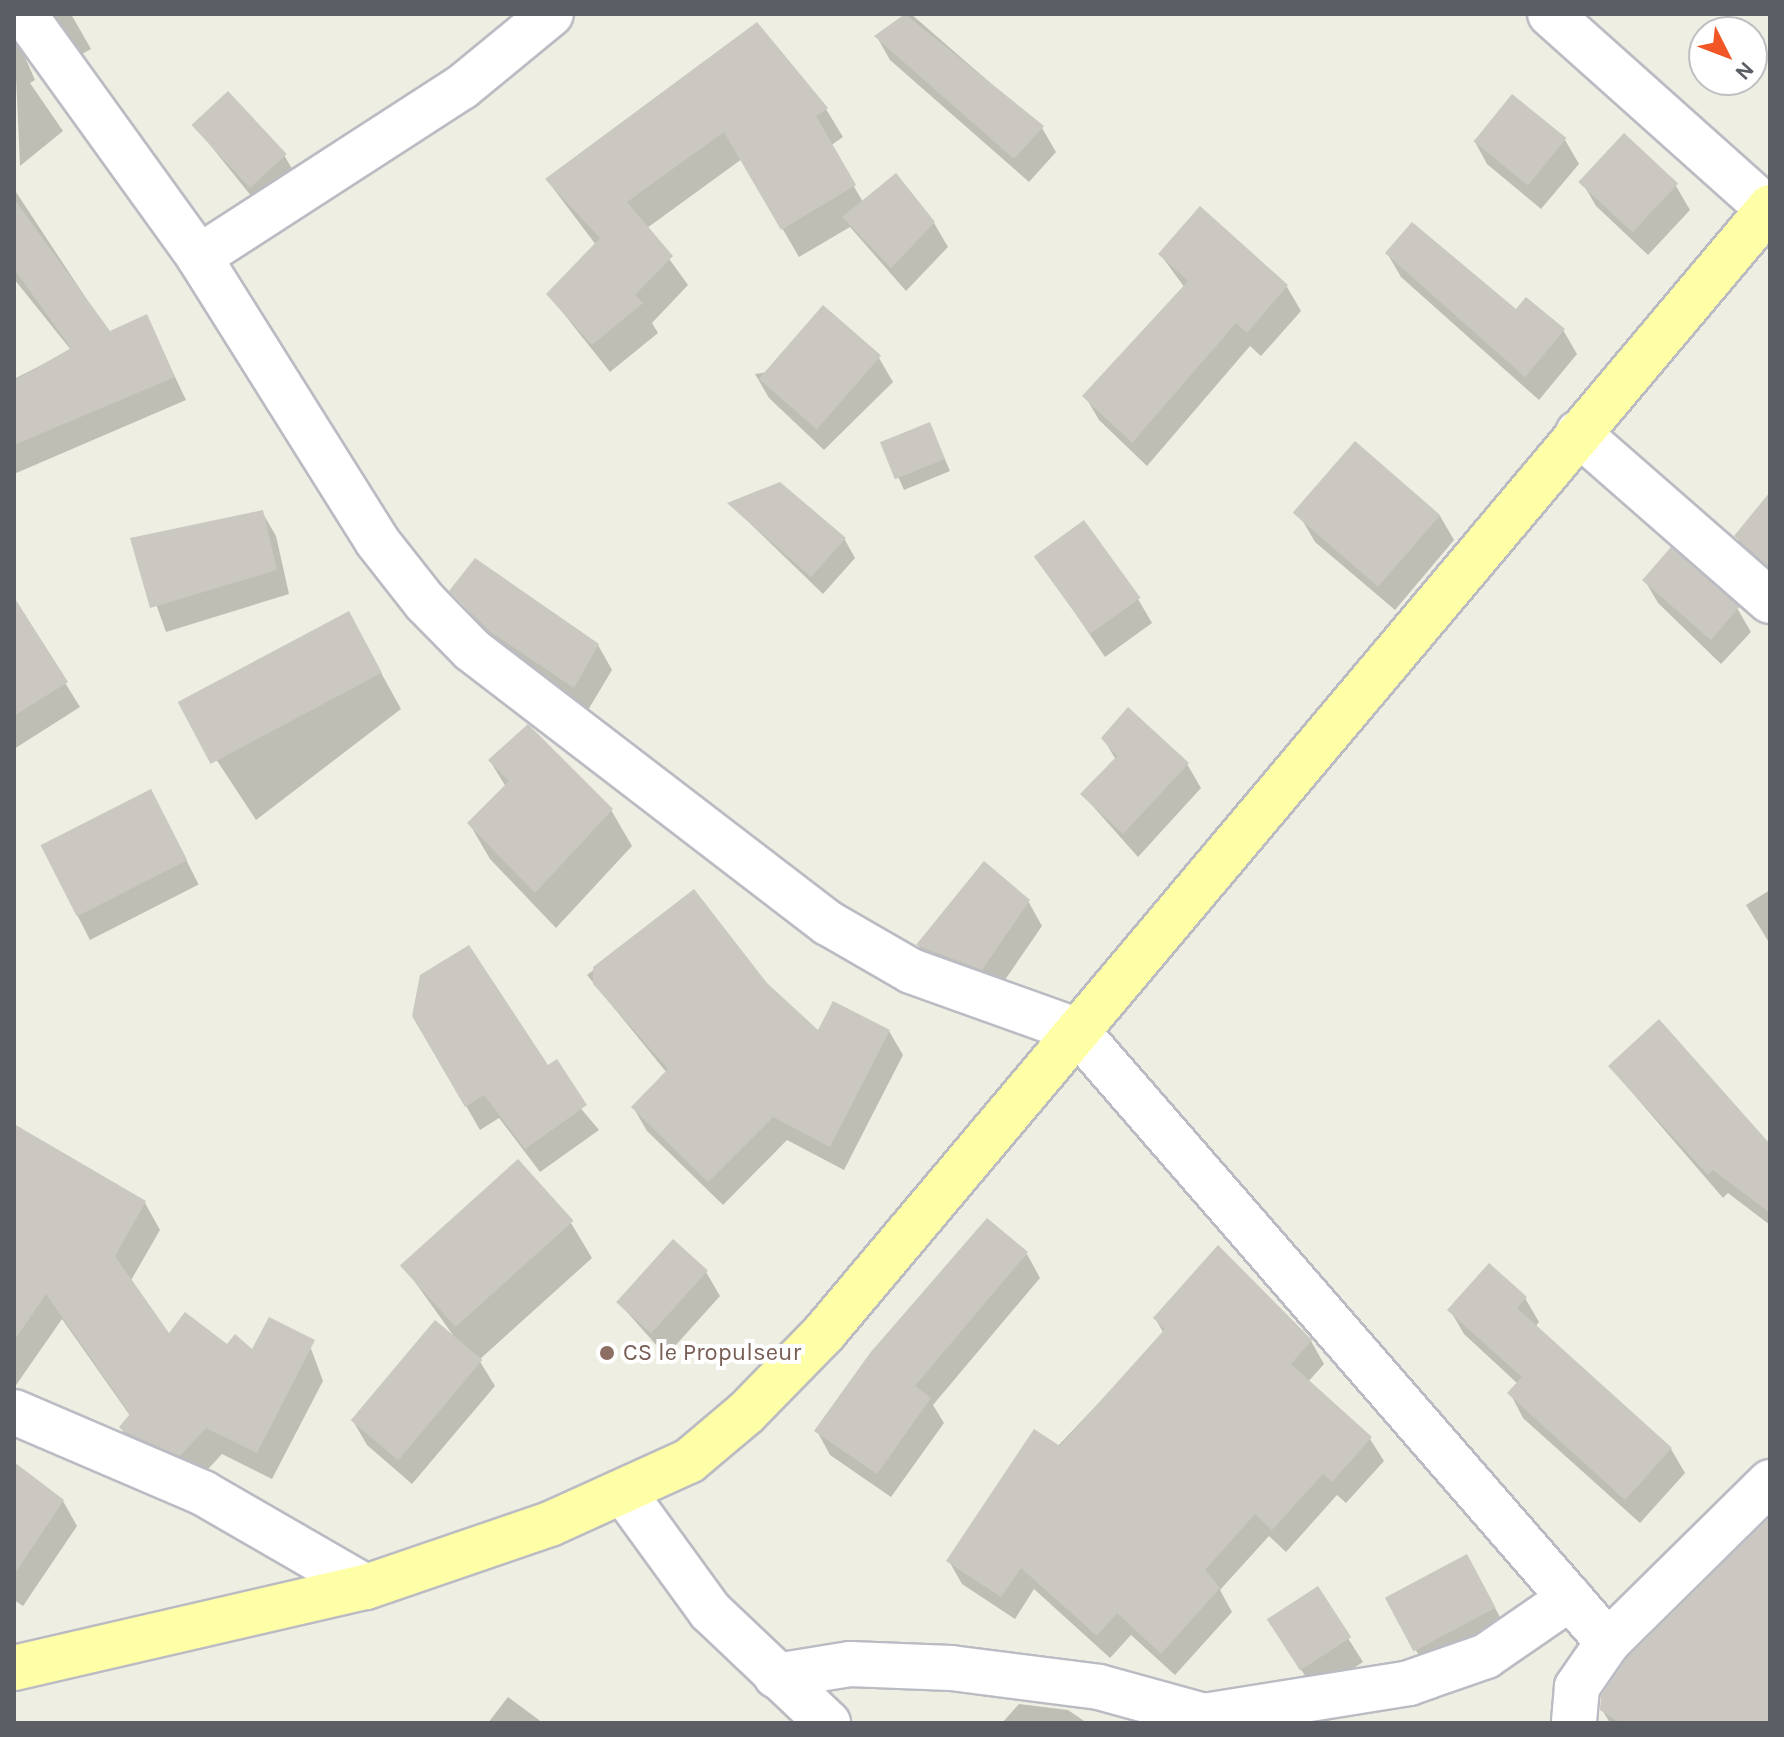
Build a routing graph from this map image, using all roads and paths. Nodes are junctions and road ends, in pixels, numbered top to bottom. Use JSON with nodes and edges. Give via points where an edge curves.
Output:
{"nodes":[{"id":1,"x":24,"y":14,"type":"edge"},
{"id":2,"x":551,"y":14,"type":"edge"},
{"id":3,"x":1550,"y":14,"type":"edge"},
{"id":4,"x":1769,"y":208,"type":"edge"},
{"id":5,"x":199,"y":257,"type":"junction"},
{"id":6,"x":1578,"y":433,"type":"junction"},
{"id":7,"x":1770,"y":601,"type":"edge"},
{"id":8,"x":1076,"y":1030,"type":"junction"},
{"id":9,"x":14,"y":1412,"type":"edge"},
{"id":10,"x":1770,"y":1482,"type":"edge"},
{"id":11,"x":625,"y":1494,"type":"junction"},
{"id":12,"x":366,"y":1587,"type":"junction"},
{"id":13,"x":1570,"y":1598,"type":"junction"},
{"id":14,"x":1608,"y":1642,"type":"junction"},
{"id":15,"x":14,"y":1668,"type":"edge"},
{"id":16,"x":776,"y":1676,"type":"junction"},
{"id":17,"x":828,"y":1723,"type":"edge"},
{"id":18,"x":1574,"y":1723,"type":"edge"}],
"edges":[{"from":1,"to":5,"type":"street"},
{"from":2,"to":5,"type":"street","via":[[450,95]]},
{"from":3,"to":4,"type":"street"},
{"from":4,"to":6,"type":"main road"},
{"from":5,"to":8,"type":"street","via":[[377,541],[472,650],[828,923],[911,971]]},
{"from":6,"to":7,"type":"street"},
{"from":6,"to":8,"type":"main road"},
{"from":8,"to":11,"type":"main road","via":[[824,1333],[746,1413],[689,1461]]},
{"from":8,"to":13,"type":"street"},
{"from":9,"to":12,"type":"street","via":[[203,1493]]},
{"from":10,"to":14,"type":"street"},
{"from":11,"to":12,"type":"main road"},
{"from":11,"to":16,"type":"street","via":[[710,1611]]},
{"from":12,"to":15,"type":"main road"},
{"from":13,"to":14,"type":"street"},
{"from":13,"to":16,"type":"street","via":[[1486,1656],[1409,1683],[1204,1716],[1099,1687],[951,1668],[850,1664]]},
{"from":14,"to":18,"type":"street","via":[[1577,1687]]},
{"from":16,"to":17,"type":"street"}]}
